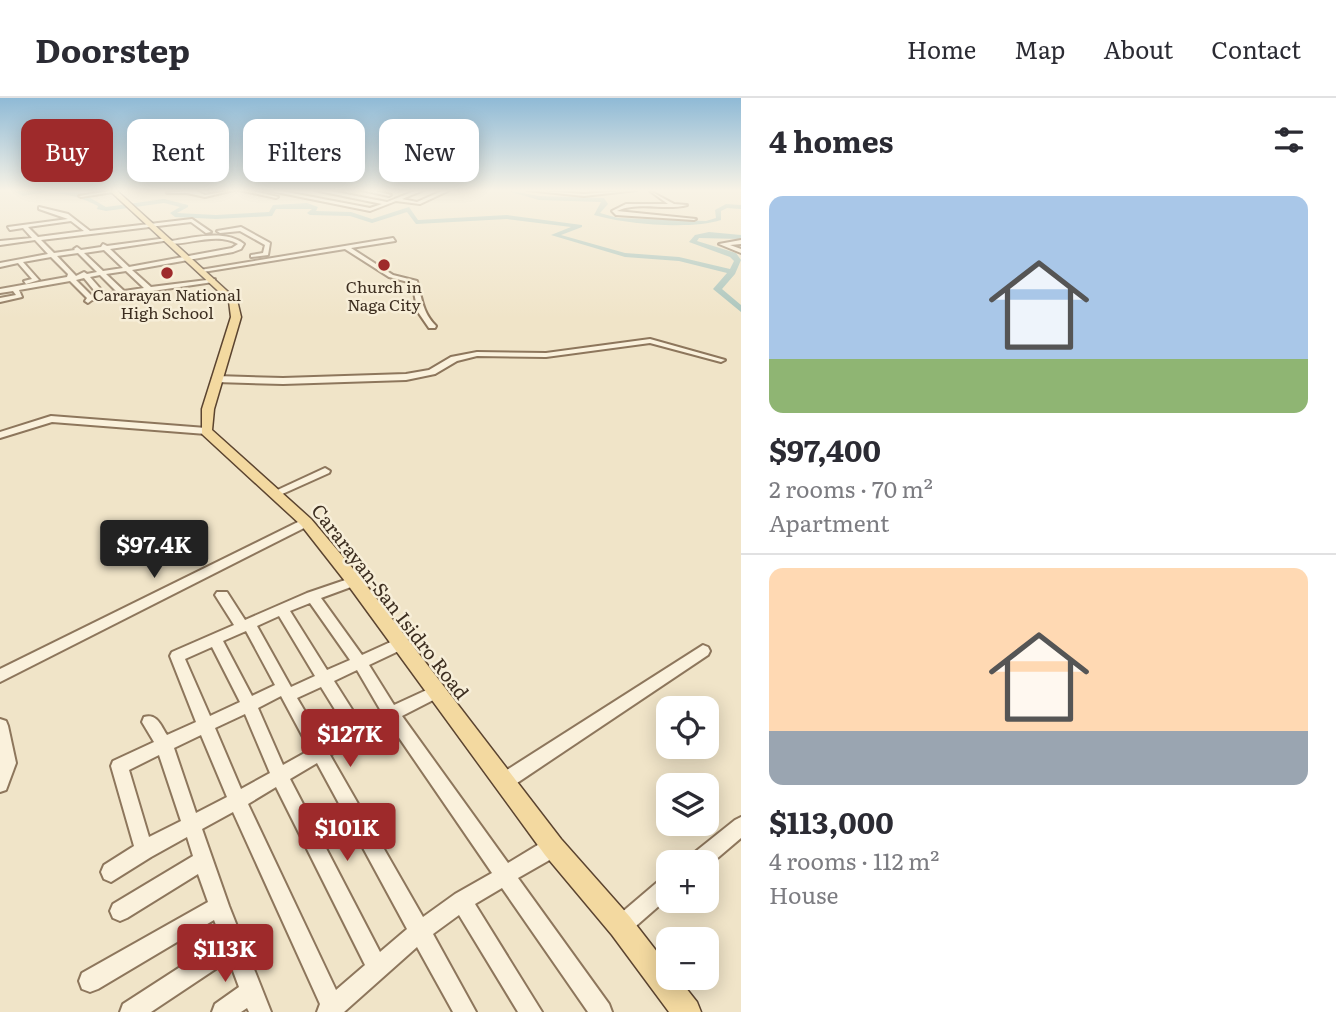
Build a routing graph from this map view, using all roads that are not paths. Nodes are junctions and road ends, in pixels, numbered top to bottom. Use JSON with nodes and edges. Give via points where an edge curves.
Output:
{"nodes":[{"id":1,"x":58,"y":232,"type":"edge"},
{"id":2,"x":208,"y":232,"type":"edge"},
{"id":3,"x":31,"y":233,"type":"edge"},
{"id":4,"x":53,"y":233,"type":"edge"},
{"id":5,"x":89,"y":233,"type":"edge"},
{"id":6,"x":164,"y":233,"type":"edge"},
{"id":7,"x":179,"y":233,"type":"edge"},
{"id":8,"x":246,"y":233,"type":"edge"},
{"id":9,"x":34,"y":235,"type":"junction"},
{"id":10,"x":251,"y":235,"type":"junction"},
{"id":11,"x":233,"y":238,"type":"junction"},
{"id":12,"x":393,"y":240,"type":"dead end"},
{"id":13,"x":732,"y":242,"type":"joint"},
{"id":14,"x":741,"y":242,"type":"edge"},
{"id":15,"x":0,"y":243,"type":"edge"},
{"id":16,"x":345,"y":247,"type":"junction"},
{"id":17,"x":105,"y":248,"type":"junction"},
{"id":18,"x":190,"y":249,"type":"junction"},
{"id":19,"x":233,"y":250,"type":"junction"},
{"id":20,"x":80,"y":251,"type":"junction"},
{"id":21,"x":741,"y":251,"type":"edge"},
{"id":22,"x":54,"y":255,"type":"junction"},
{"id":23,"x":242,"y":258,"type":"junction"},
{"id":24,"x":19,"y":261,"type":"junction"},
{"id":25,"x":0,"y":265,"type":"edge"},
{"id":26,"x":126,"y":267,"type":"junction"},
{"id":27,"x":100,"y":271,"type":"junction"},
{"id":28,"x":84,"y":274,"type":"junction"},
{"id":29,"x":71,"y":276,"type":"junction"},
{"id":30,"x":0,"y":283,"type":"edge"},
{"id":31,"x":94,"y":286,"type":"junction"},
{"id":32,"x":81,"y":288,"type":"junction"},
{"id":33,"x":149,"y":289,"type":"junction"},
{"id":34,"x":0,"y":290,"type":"edge"},
{"id":35,"x":15,"y":290,"type":"junction"},
{"id":36,"x":122,"y":293,"type":"junction"},
{"id":37,"x":103,"y":296,"type":"junction"},
{"id":38,"x":0,"y":300,"type":"edge"},
{"id":39,"x":432,"y":326,"type":"dead end"},
{"id":40,"x":721,"y":360,"type":"dead end"},
{"id":41,"x":216,"y":379,"type":"junction"},
{"id":42,"x":206,"y":431,"type":"junction"},
{"id":43,"x":0,"y":435,"type":"edge"},
{"id":44,"x":325,"y":471,"type":"dead end"},
{"id":45,"x":276,"y":493,"type":"junction"},
{"id":46,"x":306,"y":522,"type":"junction"},
{"id":47,"x":354,"y":581,"type":"junction"},
{"id":48,"x":222,"y":595,"type":"dead end"},
{"id":49,"x":312,"y":596,"type":"junction"},
{"id":50,"x":282,"y":610,"type":"junction"},
{"id":51,"x":246,"y":626,"type":"junction"},
{"id":52,"x":215,"y":639,"type":"junction"},
{"id":53,"x":400,"y":644,"type":"junction"},
{"id":54,"x":703,"y":651,"type":"dead end"},
{"id":55,"x":359,"y":661,"type":"junction"},
{"id":56,"x":0,"y":676,"type":"edge"},
{"id":57,"x":324,"y":678,"type":"junction"},
{"id":58,"x":286,"y":691,"type":"junction"},
{"id":59,"x":436,"y":692,"type":"junction"},
{"id":60,"x":249,"y":705,"type":"junction"},
{"id":61,"x":392,"y":715,"type":"junction"},
{"id":62,"x":150,"y":722,"type":"dead end"},
{"id":63,"x":205,"y":725,"type":"junction"},
{"id":64,"x":0,"y":726,"type":"edge"},
{"id":65,"x":357,"y":731,"type":"junction"},
{"id":66,"x":164,"y":744,"type":"junction"},
{"id":67,"x":319,"y":754,"type":"junction"},
{"id":68,"x":280,"y":777,"type":"junction"},
{"id":69,"x":505,"y":780,"type":"junction"},
{"id":70,"x":0,"y":783,"type":"edge"},
{"id":71,"x":237,"y":801,"type":"junction"},
{"id":72,"x":191,"y":824,"type":"junction"},
{"id":73,"x":741,"y":826,"type":"edge"},
{"id":74,"x":553,"y":847,"type":"junction"},
{"id":75,"x":144,"y":850,"type":"junction"},
{"id":76,"x":712,"y":850,"type":"edge"},
{"id":77,"x":204,"y":860,"type":"junction"},
{"id":78,"x":111,"y":872,"type":"dead end"},
{"id":79,"x":507,"y":877,"type":"junction"},
{"id":80,"x":656,"y":896,"type":"edge"},
{"id":81,"x":462,"y":901,"type":"junction"},
{"id":82,"x":219,"y":906,"type":"junction"},
{"id":83,"x":120,"y":911,"type":"dead end"},
{"id":84,"x":621,"y":926,"type":"junction"},
{"id":85,"x":419,"y":932,"type":"junction"},
{"id":86,"x":235,"y":944,"type":"junction"},
{"id":87,"x":378,"y":970,"type":"junction"},
{"id":88,"x":90,"y":981,"type":"dead end"},
{"id":89,"x":252,"y":991,"type":"junction"},
{"id":90,"x":330,"y":1010,"type":"edge"},
{"id":91,"x":131,"y":1012,"type":"edge"},
{"id":92,"x":222,"y":1012,"type":"edge"},
{"id":93,"x":260,"y":1012,"type":"edge"},
{"id":94,"x":465,"y":1012,"type":"edge"},
{"id":95,"x":531,"y":1012,"type":"edge"},
{"id":96,"x":601,"y":1012,"type":"edge"},
{"id":97,"x":687,"y":1012,"type":"edge"}],
"edges":[{"from":1,"to":20,"type":"street"},
{"from":2,"to":18,"type":"street"},
{"from":3,"to":9,"type":"street"},
{"from":4,"to":9,"type":"street"},
{"from":5,"to":17,"type":"street"},
{"from":6,"to":18,"type":"main road"},
{"from":7,"to":18,"type":"street"},
{"from":8,"to":10,"type":"street"},
{"from":9,"to":15,"type":"street"},
{"from":9,"to":22,"type":"street"},
{"from":10,"to":11,"type":"street"},
{"from":10,"to":23,"type":"street","via":[[268,244],[269,250]]},
{"from":11,"to":18,"type":"street"},
{"from":11,"to":19,"type":"street","via":[[241,244]]},
{"from":12,"to":16,"type":"street"},
{"from":13,"to":14,"type":"street"},
{"from":13,"to":21,"type":"street","via":[[722,244]]},
{"from":16,"to":18,"type":"street"},
{"from":16,"to":39,"type":"street","via":[[391,276],[415,282],[419,307]]},
{"from":17,"to":18,"type":"street"},
{"from":17,"to":20,"type":"street"},
{"from":17,"to":26,"type":"street"},
{"from":18,"to":19,"type":"street"},
{"from":18,"to":23,"type":"street"},
{"from":18,"to":26,"type":"street"},
{"from":18,"to":33,"type":"street"},
{"from":18,"to":41,"type":"main road","via":[[233,300],[236,317]]},
{"from":19,"to":23,"type":"street"},
{"from":20,"to":22,"type":"street"},
{"from":20,"to":27,"type":"street"},
{"from":22,"to":24,"type":"street"},
{"from":22,"to":29,"type":"street"},
{"from":24,"to":25,"type":"street"},
{"from":24,"to":30,"type":"street","via":[[36,280],[2,287]]},
{"from":26,"to":27,"type":"street"},
{"from":26,"to":33,"type":"street"},
{"from":27,"to":28,"type":"street"},
{"from":27,"to":36,"type":"street"},
{"from":28,"to":29,"type":"street"},
{"from":28,"to":31,"type":"street"},
{"from":29,"to":32,"type":"street"},
{"from":29,"to":35,"type":"street","via":[[51,280],[58,288]]},
{"from":31,"to":32,"type":"street"},
{"from":31,"to":37,"type":"street"},
{"from":32,"to":37,"type":"street","via":[[89,300]]},
{"from":33,"to":36,"type":"street"},
{"from":34,"to":35,"type":"street"},
{"from":35,"to":38,"type":"street","via":[[20,296]]},
{"from":36,"to":37,"type":"street"},
{"from":40,"to":41,"type":"street","via":[[650,341],[547,355],[477,354],[406,377]]},
{"from":41,"to":42,"type":"main road"},
{"from":42,"to":43,"type":"street","via":[[51,419]]},
{"from":42,"to":45,"type":"main road","name":"Cararayan-San Isidro Road"},
{"from":44,"to":45,"type":"street"},
{"from":45,"to":46,"type":"main road","name":"Cararayan-San Isidro Road"},
{"from":46,"to":47,"type":"main road","name":"Cararayan-San Isidro Road"},
{"from":46,"to":56,"type":"street"},
{"from":47,"to":49,"type":"street"},
{"from":47,"to":53,"type":"main road","name":"Cararayan-San Isidro Road"},
{"from":48,"to":51,"type":"street"},
{"from":49,"to":50,"type":"street"},
{"from":49,"to":55,"type":"street"},
{"from":50,"to":51,"type":"street"},
{"from":50,"to":57,"type":"street"},
{"from":51,"to":52,"type":"street"},
{"from":51,"to":58,"type":"street"},
{"from":52,"to":60,"type":"street"},
{"from":52,"to":63,"type":"street","via":[[177,656]]},
{"from":53,"to":55,"type":"street"},
{"from":53,"to":59,"type":"main road","name":"Cararayan-San Isidro Road"},
{"from":54,"to":69,"type":"street"},
{"from":55,"to":57,"type":"street"},
{"from":55,"to":61,"type":"street"},
{"from":57,"to":58,"type":"street"},
{"from":57,"to":65,"type":"street"},
{"from":58,"to":60,"type":"street"},
{"from":58,"to":67,"type":"street"},
{"from":59,"to":61,"type":"street"},
{"from":59,"to":69,"type":"main road","name":"Cararayan-San Isidro Road"},
{"from":60,"to":63,"type":"street"},
{"from":60,"to":68,"type":"street"},
{"from":61,"to":65,"type":"street"},
{"from":61,"to":79,"type":"street"},
{"from":62,"to":66,"type":"street"},
{"from":63,"to":66,"type":"street"},
{"from":63,"to":71,"type":"street"},
{"from":64,"to":70,"type":"street","via":[[9,763]]},
{"from":65,"to":67,"type":"street"},
{"from":66,"to":72,"type":"street"},
{"from":66,"to":75,"type":"street","via":[[119,766]]},
{"from":67,"to":68,"type":"street"},
{"from":67,"to":85,"type":"street"},
{"from":68,"to":71,"type":"street"},
{"from":68,"to":87,"type":"street"},
{"from":69,"to":74,"type":"main road","name":"Cararayan-San Isidro Road"},
{"from":71,"to":72,"type":"street"},
{"from":71,"to":90,"type":"street"},
{"from":72,"to":75,"type":"street"},
{"from":72,"to":77,"type":"street"},
{"from":73,"to":76,"type":"street"},
{"from":74,"to":79,"type":"street"},
{"from":74,"to":84,"type":"main road","name":"Cararayan-San Isidro Road"},
{"from":75,"to":78,"type":"street"},
{"from":77,"to":82,"type":"street"},
{"from":77,"to":83,"type":"street"},
{"from":79,"to":81,"type":"street"},
{"from":79,"to":96,"type":"street"},
{"from":80,"to":84,"type":"street"},
{"from":81,"to":85,"type":"street"},
{"from":81,"to":95,"type":"street"},
{"from":82,"to":86,"type":"street"},
{"from":82,"to":88,"type":"street"},
{"from":84,"to":97,"type":"main road","name":"Cararayan-San Isidro Road"},
{"from":85,"to":87,"type":"street"},
{"from":85,"to":94,"type":"street"},
{"from":86,"to":89,"type":"street"},
{"from":86,"to":91,"type":"street"},
{"from":87,"to":90,"type":"street"},
{"from":89,"to":92,"type":"street"},
{"from":89,"to":93,"type":"street"}]}
